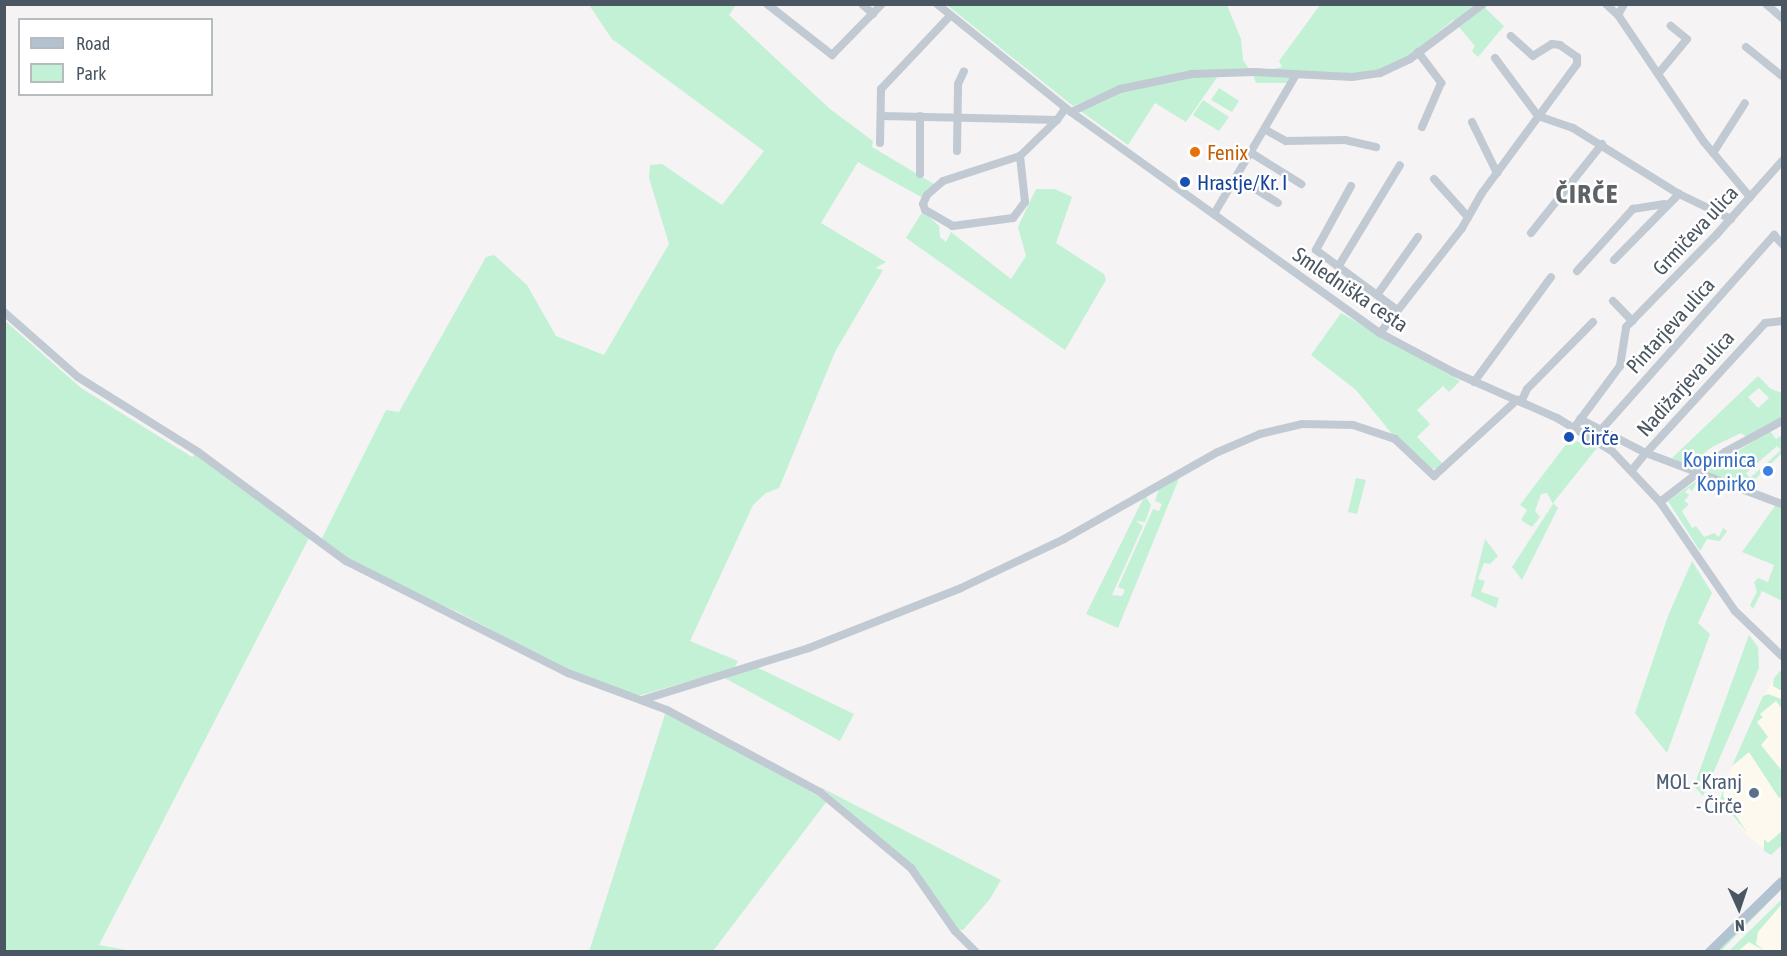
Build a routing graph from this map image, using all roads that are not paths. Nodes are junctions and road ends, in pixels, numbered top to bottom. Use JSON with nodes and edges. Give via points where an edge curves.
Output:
{"nodes":[{"id":1,"x":767,"y":4,"type":"edge"},
{"id":2,"x":862,"y":4,"type":"edge"},
{"id":3,"x":882,"y":4,"type":"edge"},
{"id":4,"x":937,"y":4,"type":"edge"},
{"id":5,"x":1483,"y":4,"type":"edge"},
{"id":6,"x":1606,"y":4,"type":"edge"},
{"id":7,"x":1624,"y":4,"type":"edge"},
{"id":8,"x":1766,"y":4,"type":"edge"},
{"id":9,"x":873,"y":14,"type":"junction"},
{"id":10,"x":1618,"y":15,"type":"junction"},
{"id":11,"x":950,"y":16,"type":"junction"},
{"id":12,"x":1782,"y":18,"type":"edge"},
{"id":13,"x":1671,"y":26,"type":"dead end"},
{"id":14,"x":1511,"y":36,"type":"dead end"},
{"id":15,"x":1746,"y":47,"type":"dead end"},
{"id":16,"x":1418,"y":52,"type":"junction"},
{"id":17,"x":1495,"y":58,"type":"dead end"},
{"id":18,"x":964,"y":71,"type":"dead end"},
{"id":19,"x":1658,"y":74,"type":"junction"},
{"id":20,"x":1296,"y":75,"type":"junction"},
{"id":21,"x":1782,"y":76,"type":"edge"},
{"id":22,"x":1744,"y":103,"type":"dead end"},
{"id":23,"x":1068,"y":111,"type":"junction"},
{"id":24,"x":880,"y":116,"type":"junction"},
{"id":25,"x":920,"y":116,"type":"junction"},
{"id":26,"x":1538,"y":116,"type":"junction"},
{"id":27,"x":958,"y":117,"type":"junction"},
{"id":28,"x":1057,"y":120,"type":"junction"},
{"id":29,"x":1472,"y":122,"type":"dead end"},
{"id":30,"x":1422,"y":127,"type":"dead end"},
{"id":31,"x":1266,"y":130,"type":"junction"},
{"id":32,"x":880,"y":143,"type":"dead end"},
{"id":33,"x":1602,"y":144,"type":"junction"},
{"id":34,"x":1376,"y":147,"type":"dead end"},
{"id":35,"x":957,"y":151,"type":"dead end"},
{"id":36,"x":1713,"y":153,"type":"junction"},
{"id":37,"x":1252,"y":154,"type":"junction"},
{"id":38,"x":1020,"y":156,"type":"junction"},
{"id":39,"x":1782,"y":161,"type":"edge"},
{"id":40,"x":1400,"y":165,"type":"dead end"},
{"id":41,"x":1497,"y":173,"type":"junction"},
{"id":42,"x":920,"y":174,"type":"dead end"},
{"id":43,"x":1238,"y":178,"type":"junction"},
{"id":44,"x":1434,"y":178,"type":"dead end"},
{"id":45,"x":1301,"y":184,"type":"dead end"},
{"id":46,"x":1351,"y":186,"type":"dead end"},
{"id":47,"x":1679,"y":194,"type":"junction"},
{"id":48,"x":1750,"y":197,"type":"junction"},
{"id":49,"x":1278,"y":203,"type":"dead end"},
{"id":50,"x":1665,"y":204,"type":"junction"},
{"id":51,"x":1214,"y":214,"type":"junction"},
{"id":52,"x":1468,"y":217,"type":"junction"},
{"id":53,"x":1731,"y":219,"type":"junction"},
{"id":54,"x":1531,"y":233,"type":"dead end"},
{"id":55,"x":1418,"y":237,"type":"dead end"},
{"id":56,"x":1782,"y":244,"type":"edge"},
{"id":57,"x":1614,"y":260,"type":"dead end"},
{"id":58,"x":1338,"y":267,"type":"junction"},
{"id":59,"x":1576,"y":271,"type":"dead end"},
{"id":60,"x":1551,"y":277,"type":"dead end"},
{"id":61,"x":1377,"y":295,"type":"junction"},
{"id":62,"x":1613,"y":301,"type":"dead end"},
{"id":63,"x":1397,"y":310,"type":"junction"},
{"id":64,"x":4,"y":312,"type":"edge"},
{"id":65,"x":1632,"y":321,"type":"junction"},
{"id":66,"x":1782,"y":321,"type":"edge"},
{"id":67,"x":1593,"y":322,"type":"dead end"},
{"id":68,"x":1380,"y":333,"type":"junction"},
{"id":69,"x":1474,"y":382,"type":"junction"},
{"id":70,"x":1519,"y":401,"type":"junction"},
{"id":71,"x":1580,"y":419,"type":"junction"},
{"id":72,"x":1782,"y":421,"type":"edge"},
{"id":73,"x":1574,"y":428,"type":"junction"},
{"id":74,"x":1600,"y":429,"type":"junction"},
{"id":75,"x":1593,"y":439,"type":"junction"},
{"id":76,"x":1646,"y":453,"type":"junction"},
{"id":77,"x":1632,"y":470,"type":"junction"},
{"id":78,"x":1698,"y":473,"type":"junction"},
{"id":79,"x":1660,"y":502,"type":"junction"},
{"id":80,"x":1782,"y":504,"type":"edge"},
{"id":81,"x":1782,"y":656,"type":"edge"},
{"id":82,"x":642,"y":700,"type":"junction"},
{"id":83,"x":1782,"y":874,"type":"edge"},
{"id":84,"x":1782,"y":882,"type":"edge"},
{"id":85,"x":1758,"y":902,"type":"junction"},
{"id":86,"x":976,"y":951,"type":"edge"},
{"id":87,"x":1710,"y":951,"type":"edge"}],
"edges":[{"from":1,"to":9,"type":"street","via":[[832,55]]},
{"from":2,"to":9,"type":"street"},
{"from":3,"to":9,"type":"street"},
{"from":4,"to":11,"type":"street","name":"Smledniška cesta"},
{"from":5,"to":16,"type":"street"},
{"from":6,"to":10,"type":"street"},
{"from":7,"to":10,"type":"street"},
{"from":8,"to":12,"type":"street"},
{"from":10,"to":19,"type":"street"},
{"from":11,"to":23,"type":"street","name":"Smledniška cesta"},
{"from":11,"to":24,"type":"street","via":[[880,89]]},
{"from":13,"to":19,"type":"street","via":[[1687,39]]},
{"from":14,"to":26,"type":"street","via":[[1533,56],[1552,44],[1577,57],[1577,64]]},
{"from":15,"to":21,"type":"street"},
{"from":16,"to":20,"type":"street","via":[[1398,66],[1370,75]]},
{"from":16,"to":30,"type":"street","via":[[1442,83]]},
{"from":17,"to":26,"type":"street"},
{"from":18,"to":27,"type":"street","via":[[958,84]]},
{"from":19,"to":36,"type":"street"},
{"from":20,"to":23,"type":"street","via":[[1192,74],[1120,89]]},
{"from":20,"to":31,"type":"street"},
{"from":22,"to":36,"type":"street"},
{"from":23,"to":28,"type":"street"},
{"from":23,"to":51,"type":"street","name":"Smledniška cesta"},
{"from":24,"to":25,"type":"street"},
{"from":24,"to":32,"type":"street"},
{"from":25,"to":27,"type":"street"},
{"from":25,"to":42,"type":"street"},
{"from":26,"to":33,"type":"street","via":[[1574,128]]},
{"from":26,"to":41,"type":"street"},
{"from":27,"to":28,"type":"street"},
{"from":27,"to":35,"type":"street"},
{"from":28,"to":38,"type":"street"},
{"from":29,"to":41,"type":"street"},
{"from":31,"to":34,"type":"street","via":[[1286,141],[1345,140]]},
{"from":31,"to":37,"type":"street"},
{"from":33,"to":47,"type":"street"},
{"from":33,"to":54,"type":"street"},
{"from":36,"to":48,"type":"street"},
{"from":37,"to":43,"type":"street"},
{"from":37,"to":45,"type":"street"},
{"from":38,"to":38,"type":"street","via":[[943,181],[927,195],[923,204],[926,210],[953,226],[1013,218],[1025,202]]},
{"from":39,"to":48,"type":"street","name":"Grmičeva ulica"},
{"from":40,"to":58,"type":"street"},
{"from":41,"to":52,"type":"street"},
{"from":43,"to":49,"type":"street"},
{"from":43,"to":51,"type":"street"},
{"from":44,"to":52,"type":"street"},
{"from":46,"to":58,"type":"street","via":[[1317,246],[1319,254]]},
{"from":47,"to":50,"type":"street"},
{"from":47,"to":53,"type":"street"},
{"from":48,"to":53,"type":"street","name":"Grmičeva ulica"},
{"from":50,"to":57,"type":"street"},
{"from":50,"to":59,"type":"street","via":[[1633,209]]},
{"from":51,"to":68,"type":"street","name":"Smledniška cesta"},
{"from":52,"to":63,"type":"street"},
{"from":53,"to":65,"type":"street","name":"Grmičeva ulica"},
{"from":55,"to":61,"type":"street"},
{"from":56,"to":74,"type":"street","name":"Pintarjeva ulica","via":[[1774,236]]},
{"from":58,"to":61,"type":"street"},
{"from":60,"to":69,"type":"street"},
{"from":61,"to":63,"type":"street"},
{"from":62,"to":65,"type":"street"},
{"from":63,"to":68,"type":"street"},
{"from":64,"to":82,"type":"street","via":[[78,377],[198,452],[346,561],[568,673]]},
{"from":65,"to":71,"type":"street","name":"Grmičeva ulica","via":[[1623,335],[1620,366]]},
{"from":66,"to":76,"type":"street","name":"Nadižarjeva ulica","via":[[1764,323]]},
{"from":67,"to":70,"type":"street"},
{"from":68,"to":69,"type":"street","name":"Smledniška cesta"},
{"from":69,"to":70,"type":"street","name":"Smledniška cesta"},
{"from":70,"to":73,"type":"street","name":"Smledniška cesta"},
{"from":70,"to":82,"type":"street","via":[[1434,476],[1395,439],[1353,425],[1302,424],[1260,434],[1218,452],[1064,540],[961,588],[809,648]]},
{"from":71,"to":73,"type":"street","name":"Grmičeva ulica"},
{"from":71,"to":74,"type":"street","name":"Nadižarjeva ulica"},
{"from":72,"to":78,"type":"street","via":[[1725,452]]},
{"from":73,"to":75,"type":"street","name":"Smledniška cesta"},
{"from":74,"to":75,"type":"street","name":"Pintarjeva ulica"},
{"from":74,"to":76,"type":"street","name":"Nadižarjeva ulica"},
{"from":75,"to":77,"type":"street","name":"Smledniška cesta"},
{"from":76,"to":77,"type":"street"},
{"from":76,"to":78,"type":"street"},
{"from":77,"to":79,"type":"street","name":"Smledniška cesta"},
{"from":78,"to":79,"type":"street"},
{"from":78,"to":80,"type":"street"},
{"from":79,"to":81,"type":"street","name":"Smledniška cesta","via":[[1730,605]]},
{"from":82,"to":86,"type":"street","via":[[689,720],[820,792],[911,868],[955,931]]},
{"from":83,"to":85,"type":"main road"},
{"from":84,"to":85,"type":"main road"},
{"from":85,"to":87,"type":"main road"}]}
